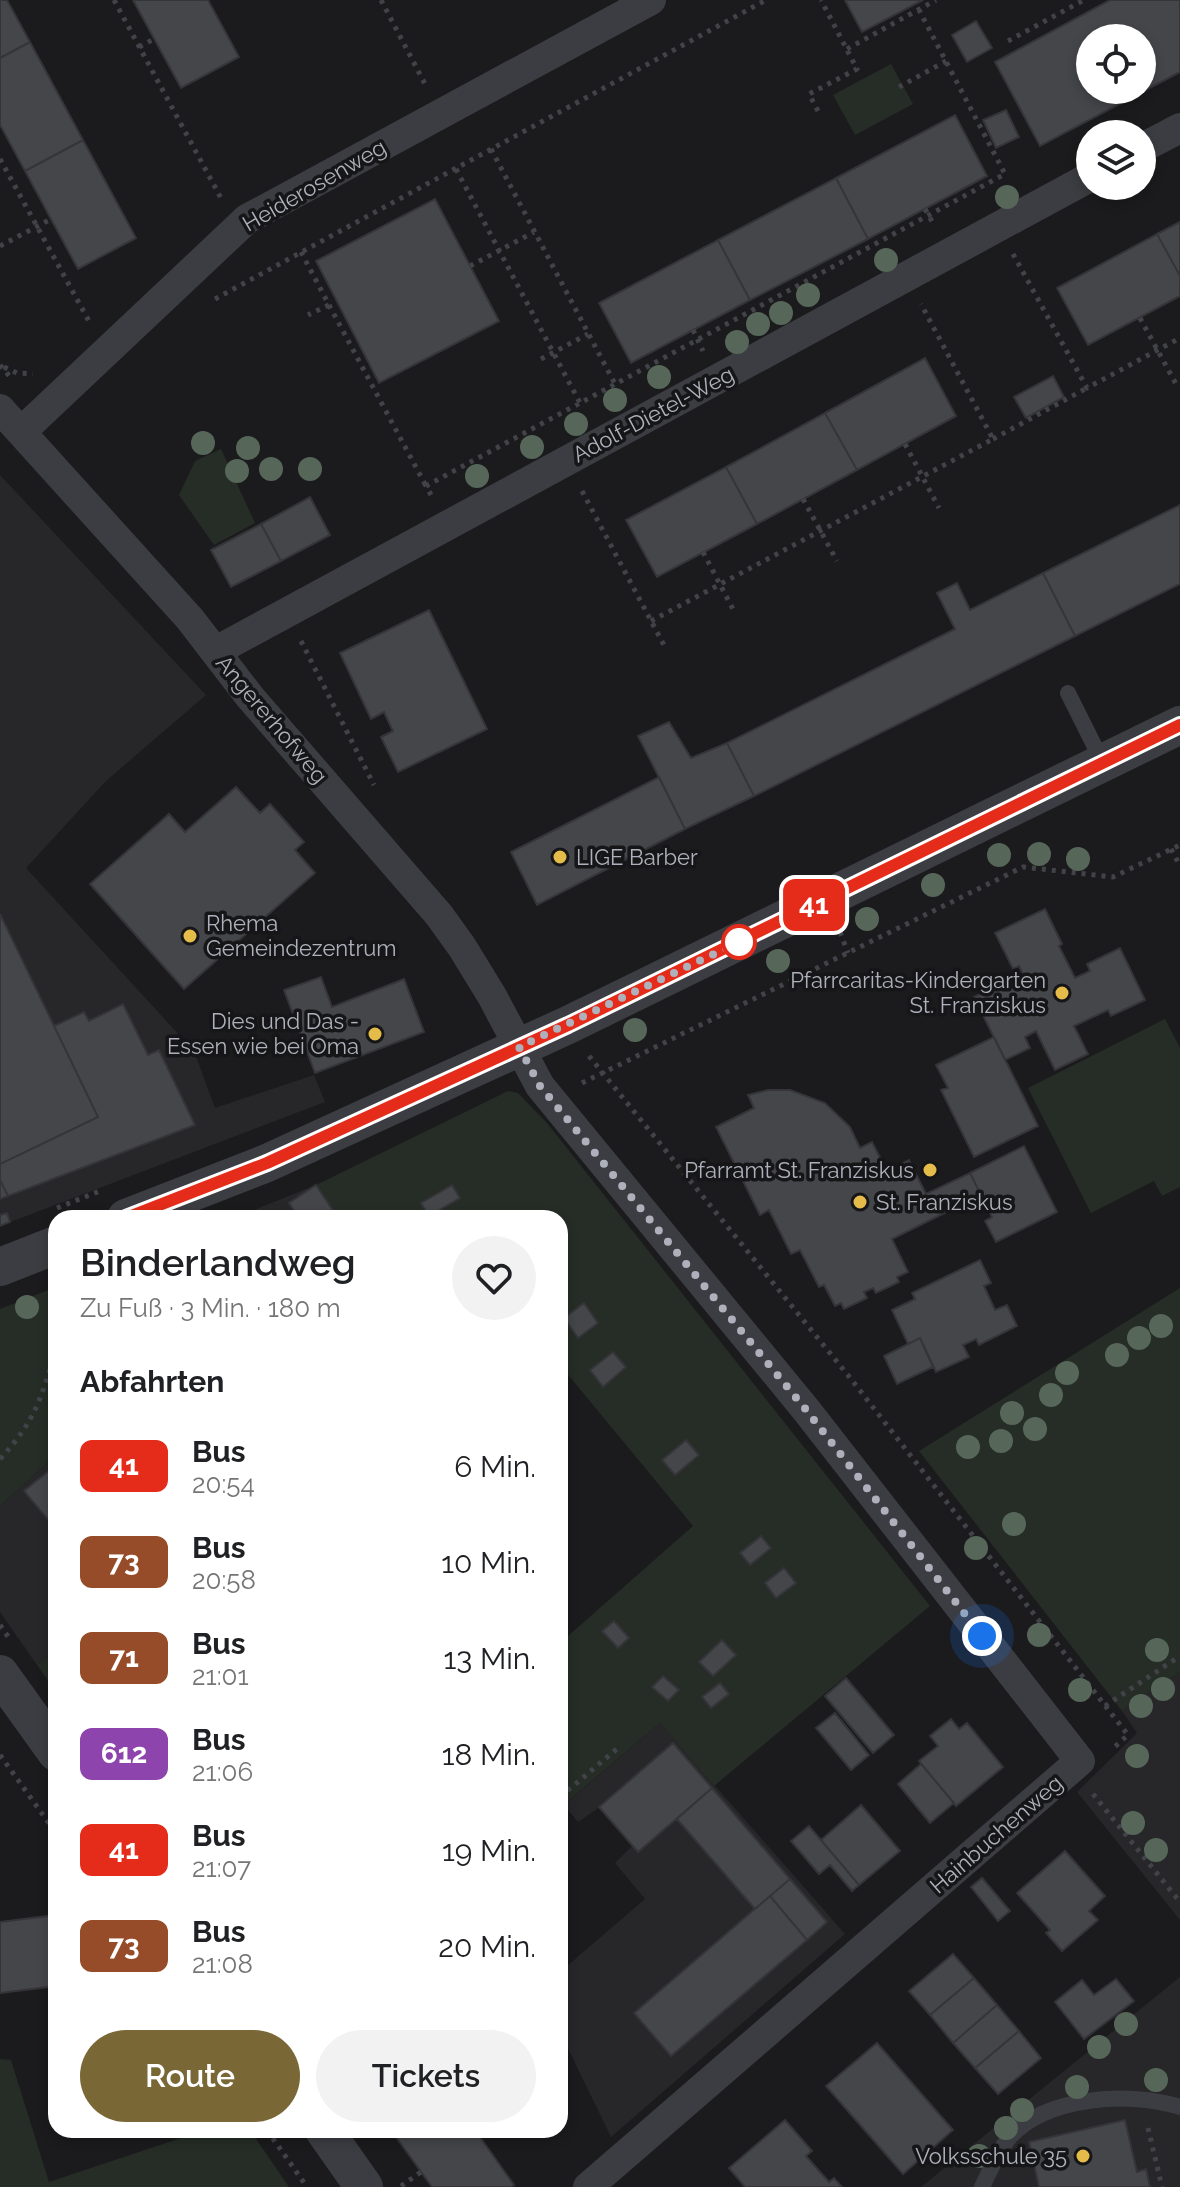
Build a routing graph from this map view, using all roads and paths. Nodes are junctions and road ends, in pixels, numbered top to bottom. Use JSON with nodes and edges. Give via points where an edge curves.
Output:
{"nodes":[{"id":1,"x":114,"y":0,"type":"edge"},
{"id":2,"x":381,"y":0,"type":"edge"},
{"id":3,"x":651,"y":0,"type":"edge"},
{"id":4,"x":766,"y":0,"type":"edge"},
{"id":5,"x":821,"y":0,"type":"edge"},
{"id":6,"x":1084,"y":0,"type":"edge"},
{"id":7,"x":932,"y":1,"type":"edge"},
{"id":8,"x":919,"y":10,"type":"junction"},
{"id":9,"x":154,"y":39,"type":"dead end"},
{"id":10,"x":1008,"y":41,"type":"dead end"},
{"id":11,"x":139,"y":47,"type":"junction"},
{"id":12,"x":847,"y":49,"type":"junction"},
{"id":13,"x":946,"y":61,"type":"junction"},
{"id":14,"x":899,"y":87,"type":"dead end"},
{"id":15,"x":431,"y":95,"type":"dead end"},
{"id":16,"x":818,"y":111,"type":"dead end"},
{"id":17,"x":1180,"y":128,"type":"edge"},
{"id":18,"x":1156,"y":141,"type":"edge"},
{"id":19,"x":491,"y":149,"type":"junction"},
{"id":20,"x":0,"y":159,"type":"edge"},
{"id":21,"x":456,"y":169,"type":"junction"},
{"id":22,"x":1076,"y":185,"type":"edge"},
{"id":23,"x":226,"y":206,"type":"dead end"},
{"id":24,"x":51,"y":219,"type":"dead end"},
{"id":25,"x":37,"y":227,"type":"junction"},
{"id":26,"x":534,"y":232,"type":"junction"},
{"id":27,"x":0,"y":246,"type":"edge"},
{"id":28,"x":499,"y":251,"type":"junction"},
{"id":29,"x":301,"y":252,"type":"junction"},
{"id":30,"x":1012,"y":252,"type":"dead end"},
{"id":31,"x":470,"y":266,"type":"dead end"},
{"id":32,"x":208,"y":302,"type":"dead end"},
{"id":33,"x":920,"y":302,"type":"dead end"},
{"id":34,"x":329,"y":305,"type":"junction"},
{"id":35,"x":308,"y":315,"type":"dead end"},
{"id":36,"x":1140,"y":318,"type":"dead end"},
{"id":37,"x":94,"y":330,"type":"dead end"},
{"id":38,"x":588,"y":334,"type":"junction"},
{"id":39,"x":1180,"y":338,"type":"edge"},
{"id":40,"x":1157,"y":350,"type":"junction"},
{"id":41,"x":553,"y":353,"type":"junction"},
{"id":42,"x":541,"y":359,"type":"dead end"},
{"id":43,"x":0,"y":365,"type":"edge"},
{"id":44,"x":615,"y":384,"type":"junction"},
{"id":45,"x":1176,"y":384,"type":"dead end"},
{"id":46,"x":1087,"y":388,"type":"junction"},
{"id":47,"x":580,"y":403,"type":"junction"},
{"id":48,"x":0,"y":409,"type":"edge"},
{"id":49,"x":31,"y":422,"type":"junction"},
{"id":50,"x":993,"y":439,"type":"junction"},
{"id":51,"x":905,"y":444,"type":"dead end"},
{"id":52,"x":922,"y":476,"type":"junction"},
{"id":53,"x":426,"y":486,"type":"junction"},
{"id":54,"x":580,"y":487,"type":"dead end"},
{"id":55,"x":803,"y":499,"type":"dead end"},
{"id":56,"x":421,"y":502,"type":"dead end"},
{"id":57,"x":939,"y":508,"type":"dead end"},
{"id":58,"x":820,"y":531,"type":"junction"},
{"id":59,"x":703,"y":552,"type":"dead end"},
{"id":60,"x":837,"y":561,"type":"dead end"},
{"id":61,"x":720,"y":584,"type":"junction"},
{"id":62,"x":735,"y":613,"type":"dead end"},
{"id":63,"x":651,"y":621,"type":"junction"},
{"id":64,"x":300,"y":639,"type":"dead end"},
{"id":65,"x":666,"y":649,"type":"dead end"},
{"id":66,"x":216,"y":651,"type":"junction"},
{"id":67,"x":1068,"y":693,"type":"dead end"},
{"id":68,"x":1180,"y":725,"type":"edge"},
{"id":69,"x":1103,"y":763,"type":"junction"},
{"id":70,"x":380,"y":797,"type":"dead end"},
{"id":71,"x":1180,"y":845,"type":"edge"},
{"id":72,"x":1171,"y":849,"type":"junction"},
{"id":73,"x":1180,"y":866,"type":"edge"},
{"id":74,"x":519,"y":1047,"type":"junction"},
{"id":75,"x":602,"y":1075,"type":"junction"},
{"id":76,"x":586,"y":1083,"type":"dead end"},
{"id":77,"x":119,"y":1202,"type":"edge"},
{"id":78,"x":99,"y":1210,"type":"edge"},
{"id":79,"x":48,"y":1232,"type":"edge"},
{"id":80,"x":0,"y":1267,"type":"edge"},
{"id":81,"x":48,"y":1376,"type":"edge"},
{"id":82,"x":0,"y":1459,"type":"edge"},
{"id":83,"x":1180,"y":1656,"type":"edge"},
{"id":84,"x":0,"y":1674,"type":"edge"},
{"id":85,"x":1105,"y":1706,"type":"junction"},
{"id":86,"x":48,"y":1741,"type":"edge"},
{"id":87,"x":618,"y":1748,"type":"dead end"},
{"id":88,"x":1109,"y":1752,"type":"dead end"},
{"id":89,"x":0,"y":1755,"type":"edge"},
{"id":90,"x":1085,"y":1785,"type":"dead end"},
{"id":91,"x":568,"y":1790,"type":"edge"},
{"id":92,"x":48,"y":1822,"type":"edge"},
{"id":93,"x":1180,"y":1902,"type":"edge"},
{"id":94,"x":1141,"y":2100,"type":"junction"},
{"id":95,"x":1180,"y":2107,"type":"edge"},
{"id":96,"x":273,"y":2138,"type":"edge"},
{"id":97,"x":330,"y":2138,"type":"edge"},
{"id":98,"x":421,"y":2172,"type":"dead end"},
{"id":99,"x":307,"y":2187,"type":"edge"},
{"id":100,"x":364,"y":2187,"type":"edge"},
{"id":101,"x":401,"y":2187,"type":"edge"},
{"id":102,"x":588,"y":2187,"type":"edge"},
{"id":103,"x":982,"y":2187,"type":"edge"},
{"id":104,"x":1162,"y":2187,"type":"edge"}],
"edges":[{"from":1,"to":11,"type":"path"},
{"from":2,"to":15,"type":"path"},
{"from":3,"to":49,"type":"street","name":"Heiderosenweg","via":[[247,219]]},
{"from":4,"to":19,"type":"path"},
{"from":5,"to":12,"type":"path"},
{"from":6,"to":10,"type":"path"},
{"from":7,"to":8,"type":"path"},
{"from":8,"to":12,"type":"path"},
{"from":8,"to":13,"type":"path"},
{"from":9,"to":11,"type":"path"},
{"from":11,"to":23,"type":"path"},
{"from":12,"to":16,"type":"path","via":[[857,69],[809,94]]},
{"from":13,"to":14,"type":"path"},
{"from":13,"to":44,"type":"path","via":[[1005,174]]},
{"from":17,"to":18,"type":"street"},
{"from":19,"to":21,"type":"path"},
{"from":19,"to":26,"type":"path"},
{"from":20,"to":25,"type":"path"},
{"from":21,"to":28,"type":"path"},
{"from":21,"to":29,"type":"path"},
{"from":22,"to":66,"type":"street","name":"Adolf-Dietel-Weg"},
{"from":24,"to":25,"type":"path"},
{"from":25,"to":27,"type":"path"},
{"from":25,"to":37,"type":"path"},
{"from":26,"to":28,"type":"path"},
{"from":26,"to":38,"type":"path"},
{"from":28,"to":31,"type":"path"},
{"from":28,"to":41,"type":"path"},
{"from":29,"to":32,"type":"path"},
{"from":29,"to":34,"type":"path"},
{"from":30,"to":46,"type":"path"},
{"from":33,"to":50,"type":"path"},
{"from":34,"to":35,"type":"path"},
{"from":34,"to":53,"type":"path"},
{"from":36,"to":40,"type":"path"},
{"from":38,"to":41,"type":"path"},
{"from":38,"to":44,"type":"path"},
{"from":39,"to":40,"type":"path"},
{"from":40,"to":45,"type":"path"},
{"from":40,"to":46,"type":"path"},
{"from":41,"to":42,"type":"path"},
{"from":41,"to":47,"type":"path"},
{"from":43,"to":49,"type":"path"},
{"from":44,"to":47,"type":"path"},
{"from":46,"to":50,"type":"path"},
{"from":47,"to":53,"type":"path"},
{"from":48,"to":49,"type":"street","name":"Angererhofweg"},
{"from":49,"to":66,"type":"street","name":"Angererhofweg"},
{"from":50,"to":52,"type":"path"},
{"from":51,"to":52,"type":"path"},
{"from":52,"to":57,"type":"path"},
{"from":52,"to":58,"type":"path"},
{"from":53,"to":56,"type":"path","via":[[432,496]]},
{"from":54,"to":63,"type":"path"},
{"from":55,"to":58,"type":"path"},
{"from":58,"to":60,"type":"path"},
{"from":58,"to":61,"type":"path"},
{"from":59,"to":61,"type":"path"},
{"from":61,"to":62,"type":"path"},
{"from":61,"to":63,"type":"path"},
{"from":63,"to":65,"type":"path"},
{"from":64,"to":70,"type":"path"},
{"from":66,"to":74,"type":"street","name":"Angererhofweg","via":[[445,924]]},
{"from":67,"to":69,"type":"lane"},
{"from":68,"to":69,"type":"street"},
{"from":69,"to":74,"type":"street"},
{"from":71,"to":72,"type":"path"},
{"from":72,"to":73,"type":"path"},
{"from":72,"to":75,"type":"path","via":[[1113,877],[1023,867]]},
{"from":74,"to":77,"type":"street","via":[[267,1163]]},
{"from":74,"to":102,"type":"street","name":"Hainbuchenweg","via":[[540,1086],[807,1411],[1080,1761]]},
{"from":75,"to":76,"type":"path"},
{"from":75,"to":85,"type":"path","via":[[851,1379]]},
{"from":77,"to":78,"type":"path"},
{"from":79,"to":80,"type":"street"},
{"from":81,"to":82,"type":"path","via":[[38,1408]]},
{"from":83,"to":85,"type":"path"},
{"from":84,"to":86,"type":"street"},
{"from":85,"to":88,"type":"path","via":[[1128,1735]]},
{"from":87,"to":91,"type":"path"},
{"from":89,"to":92,"type":"path"},
{"from":90,"to":93,"type":"path"},
{"from":94,"to":95,"type":"lane"},
{"from":94,"to":103,"type":"lane","via":[[1064,2106],[1028,2120],[1008,2139]]},
{"from":94,"to":104,"type":"path"},
{"from":96,"to":99,"type":"path"},
{"from":97,"to":100,"type":"street"},
{"from":98,"to":101,"type":"path"}]}
